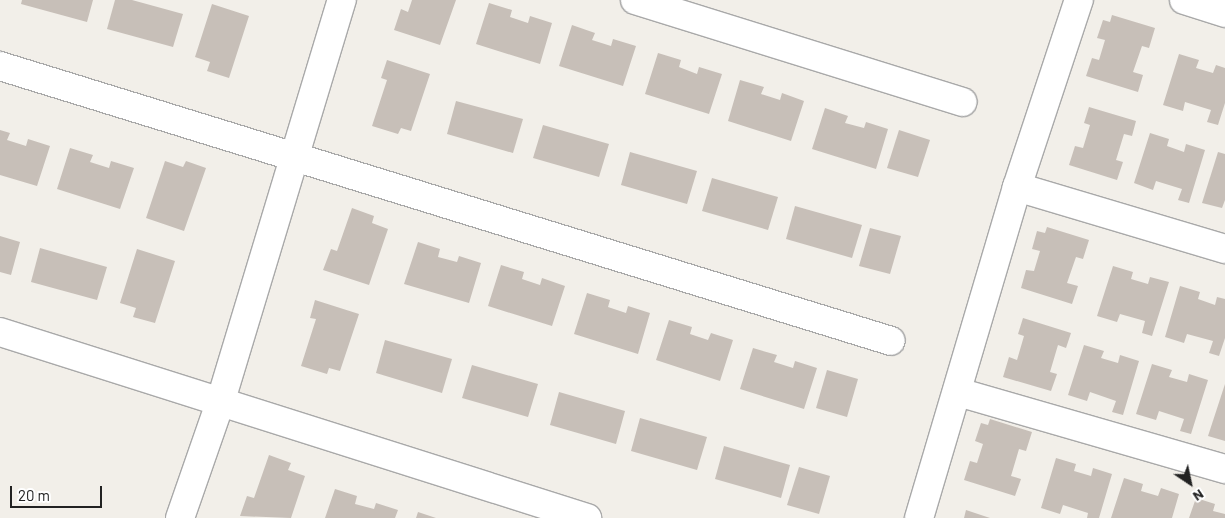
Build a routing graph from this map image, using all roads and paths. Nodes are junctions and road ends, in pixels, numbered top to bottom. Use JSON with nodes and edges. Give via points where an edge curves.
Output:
{"nodes":[{"id":1,"x":342,"y":0,"type":"edge"},
{"id":2,"x":635,"y":0,"type":"edge"},
{"id":3,"x":1079,"y":0,"type":"edge"},
{"id":4,"x":1184,"y":0,"type":"edge"},
{"id":5,"x":1225,"y":13,"type":"edge"},
{"id":6,"x":0,"y":66,"type":"edge"},
{"id":7,"x":962,"y":102,"type":"dead end"},
{"id":8,"x":296,"y":158,"type":"junction"},
{"id":9,"x":1017,"y":187,"type":"junction"},
{"id":10,"x":1225,"y":249,"type":"edge"},
{"id":11,"x":0,"y":332,"type":"edge"},
{"id":12,"x":891,"y":341,"type":"dead end"},
{"id":13,"x":958,"y":392,"type":"junction"},
{"id":14,"x":221,"y":400,"type":"junction"},
{"id":15,"x":1225,"y":470,"type":"edge"},
{"id":16,"x":180,"y":518,"type":"edge"},
{"id":17,"x":587,"y":518,"type":"edge"},
{"id":18,"x":919,"y":518,"type":"edge"}],
"edges":[{"from":1,"to":8,"type":"street"},
{"from":2,"to":7,"type":"street"},
{"from":3,"to":9,"type":"street"},
{"from":4,"to":5,"type":"street"},
{"from":6,"to":8,"type":"street"},
{"from":8,"to":12,"type":"street"},
{"from":8,"to":14,"type":"street"},
{"from":9,"to":10,"type":"street"},
{"from":9,"to":13,"type":"street"},
{"from":11,"to":14,"type":"street"},
{"from":13,"to":15,"type":"street"},
{"from":13,"to":18,"type":"street"},
{"from":14,"to":16,"type":"street"},
{"from":14,"to":17,"type":"street"}]}
